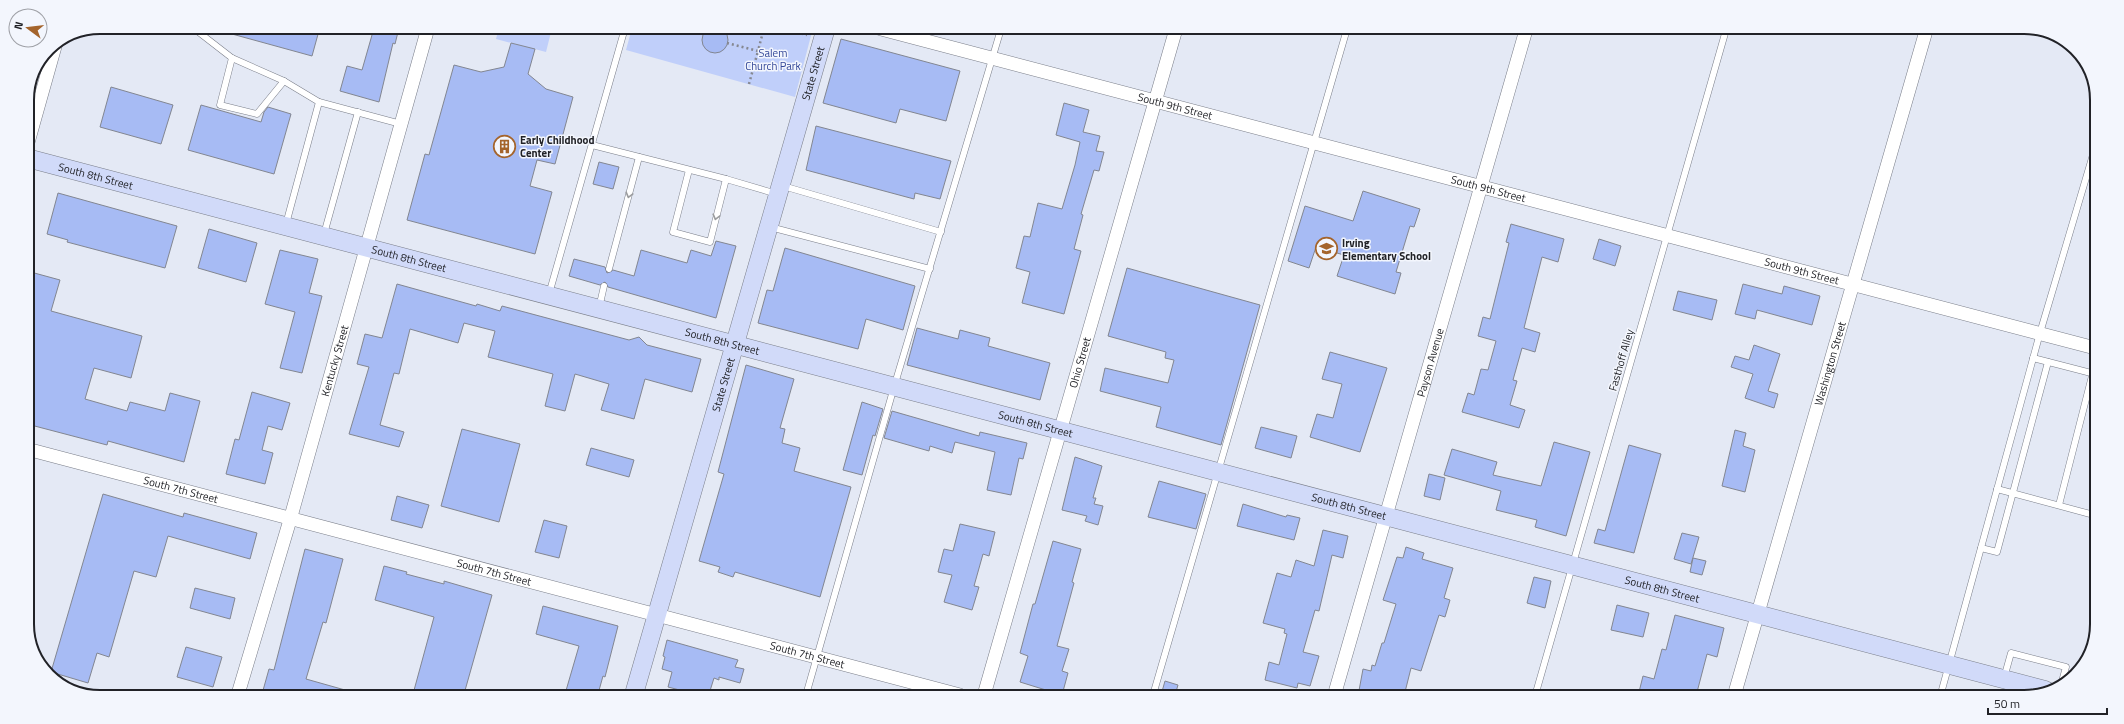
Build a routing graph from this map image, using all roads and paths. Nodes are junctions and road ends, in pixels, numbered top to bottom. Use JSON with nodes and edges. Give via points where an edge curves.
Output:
{"nodes":[{"id":1,"x":202,"y":34,"type":"edge"},
{"id":2,"x":426,"y":34,"type":"edge"},
{"id":3,"x":624,"y":34,"type":"edge"},
{"id":4,"x":762,"y":34,"type":"edge"},
{"id":5,"x":825,"y":34,"type":"edge"},
{"id":6,"x":903,"y":34,"type":"edge"},
{"id":7,"x":1000,"y":34,"type":"edge"},
{"id":8,"x":1175,"y":34,"type":"edge"},
{"id":9,"x":1346,"y":34,"type":"edge"},
{"id":10,"x":1525,"y":34,"type":"edge"},
{"id":11,"x":1725,"y":34,"type":"edge"},
{"id":12,"x":1925,"y":34,"type":"edge"},
{"id":13,"x":727,"y":43,"type":"dead end"},
{"id":14,"x":758,"y":51,"type":"junction"},
{"id":15,"x":771,"y":54,"type":"dead end"},
{"id":16,"x":52,"y":55,"type":"edge"},
{"id":17,"x":232,"y":58,"type":"junction"},
{"id":18,"x":993,"y":58,"type":"junction"},
{"id":19,"x":284,"y":81,"type":"junction"},
{"id":20,"x":749,"y":84,"type":"dead end"},
{"id":21,"x":1155,"y":100,"type":"junction"},
{"id":22,"x":34,"y":102,"type":"edge"},
{"id":23,"x":319,"y":102,"type":"junction"},
{"id":24,"x":358,"y":112,"type":"junction"},
{"id":25,"x":400,"y":124,"type":"junction"},
{"id":26,"x":1314,"y":142,"type":"junction"},
{"id":27,"x":592,"y":145,"type":"junction"},
{"id":28,"x":640,"y":157,"type":"junction"},
{"id":29,"x":34,"y":160,"type":"edge"},
{"id":30,"x":2090,"y":162,"type":"edge"},
{"id":31,"x":689,"y":170,"type":"junction"},
{"id":32,"x":726,"y":179,"type":"junction"},
{"id":33,"x":1481,"y":186,"type":"junction"},
{"id":34,"x":780,"y":190,"type":"junction"},
{"id":35,"x":286,"y":226,"type":"junction"},
{"id":36,"x":769,"y":227,"type":"junction"},
{"id":37,"x":941,"y":232,"type":"junction"},
{"id":38,"x":1668,"y":235,"type":"junction"},
{"id":39,"x":323,"y":236,"type":"junction"},
{"id":40,"x":365,"y":247,"type":"junction"},
{"id":41,"x":609,"y":269,"type":"dead end"},
{"id":42,"x":930,"y":269,"type":"junction"},
{"id":43,"x":1853,"y":284,"type":"junction"},
{"id":44,"x":604,"y":286,"type":"dead end"},
{"id":45,"x":548,"y":296,"type":"junction"},
{"id":46,"x":598,"y":309,"type":"junction"},
{"id":47,"x":2040,"y":333,"type":"junction"},
{"id":48,"x":735,"y":346,"type":"junction"},
{"id":49,"x":2090,"y":347,"type":"edge"},
{"id":50,"x":2033,"y":358,"type":"junction"},
{"id":51,"x":2048,"y":362,"type":"junction"},
{"id":52,"x":2090,"y":372,"type":"edge"},
{"id":53,"x":894,"y":387,"type":"junction"},
{"id":54,"x":2090,"y":388,"type":"edge"},
{"id":55,"x":1060,"y":431,"type":"junction"},
{"id":56,"x":34,"y":451,"type":"edge"},
{"id":57,"x":1217,"y":472,"type":"junction"},
{"id":58,"x":1997,"y":489,"type":"junction"},
{"id":59,"x":2013,"y":493,"type":"junction"},
{"id":60,"x":2059,"y":505,"type":"junction"},
{"id":61,"x":2090,"y":513,"type":"edge"},
{"id":62,"x":1386,"y":516,"type":"junction"},
{"id":63,"x":290,"y":520,"type":"junction"},
{"id":64,"x":1981,"y":548,"type":"junction"},
{"id":65,"x":1571,"y":564,"type":"junction"},
{"id":66,"x":1758,"y":614,"type":"junction"},
{"id":67,"x":657,"y":616,"type":"junction"},
{"id":68,"x":817,"y":657,"type":"junction"},
{"id":69,"x":1949,"y":665,"type":"junction"},
{"id":70,"x":2063,"y":676,"type":"edge"},
{"id":71,"x":2004,"y":679,"type":"junction"},
{"id":72,"x":2039,"y":688,"type":"edge"},
{"id":73,"x":239,"y":690,"type":"edge"},
{"id":74,"x":635,"y":690,"type":"edge"},
{"id":75,"x":807,"y":690,"type":"edge"},
{"id":76,"x":941,"y":690,"type":"edge"},
{"id":77,"x":985,"y":690,"type":"edge"},
{"id":78,"x":1154,"y":690,"type":"edge"},
{"id":79,"x":1336,"y":690,"type":"edge"},
{"id":80,"x":1537,"y":690,"type":"edge"},
{"id":81,"x":1736,"y":690,"type":"edge"},
{"id":82,"x":1942,"y":690,"type":"edge"}],
"edges":[{"from":1,"to":17,"type":"lane"},
{"from":2,"to":25,"type":"street","name":"Kentucky Street"},
{"from":3,"to":27,"type":"lane"},
{"from":4,"to":14,"type":"path"},
{"from":5,"to":34,"type":"street","name":"State Street"},
{"from":6,"to":18,"type":"street","name":"South 9th Street"},
{"from":7,"to":18,"type":"lane"},
{"from":8,"to":21,"type":"street","name":"Ohio Street"},
{"from":9,"to":26,"type":"lane"},
{"from":10,"to":33,"type":"street","name":"Payson Avenue"},
{"from":11,"to":38,"type":"lane","name":"Fasthoff Alley"},
{"from":12,"to":43,"type":"street","name":"Washington Street"},
{"from":13,"to":14,"type":"path"},
{"from":14,"to":15,"type":"path"},
{"from":14,"to":20,"type":"path"},
{"from":16,"to":22,"type":"street"},
{"from":17,"to":19,"type":"lane"},
{"from":17,"to":19,"type":"lane","via":[[220,105],[257,114]]},
{"from":18,"to":21,"type":"street","name":"South 9th Street"},
{"from":18,"to":37,"type":"lane"},
{"from":19,"to":23,"type":"lane"},
{"from":21,"to":26,"type":"street","name":"South 9th Street"},
{"from":21,"to":55,"type":"street","name":"Ohio Street"},
{"from":23,"to":24,"type":"lane"},
{"from":23,"to":35,"type":"lane"},
{"from":24,"to":25,"type":"lane"},
{"from":24,"to":39,"type":"lane"},
{"from":25,"to":40,"type":"street","name":"Kentucky Street"},
{"from":26,"to":33,"type":"street","name":"South 9th Street"},
{"from":26,"to":57,"type":"lane"},
{"from":27,"to":28,"type":"lane"},
{"from":27,"to":45,"type":"lane"},
{"from":28,"to":31,"type":"lane"},
{"from":28,"to":41,"type":"lane","one_way":true},
{"from":29,"to":35,"type":"street","name":"South 8th Street"},
{"from":30,"to":47,"type":"lane"},
{"from":31,"to":32,"type":"lane"},
{"from":32,"to":31,"type":"lane","one_way":true,"via":[[710,242],[673,232]]},
{"from":32,"to":34,"type":"lane"},
{"from":33,"to":38,"type":"street","name":"South 9th Street"},
{"from":33,"to":62,"type":"street","name":"Payson Avenue"},
{"from":34,"to":36,"type":"street","name":"State Street"},
{"from":34,"to":37,"type":"lane"},
{"from":35,"to":39,"type":"street","name":"South 8th Street"},
{"from":36,"to":42,"type":"lane"},
{"from":36,"to":48,"type":"street","name":"State Street"},
{"from":37,"to":42,"type":"lane"},
{"from":38,"to":43,"type":"street","name":"South 9th Street"},
{"from":38,"to":65,"type":"lane","name":"Fasthoff Alley"},
{"from":39,"to":40,"type":"street","name":"South 8th Street"},
{"from":40,"to":45,"type":"street","name":"South 8th Street"},
{"from":40,"to":63,"type":"street","name":"Kentucky Street"},
{"from":42,"to":53,"type":"lane"},
{"from":43,"to":47,"type":"street","name":"South 9th Street"},
{"from":43,"to":66,"type":"street","name":"Washington Street"},
{"from":44,"to":46,"type":"lane"},
{"from":45,"to":46,"type":"street","name":"South 8th Street"},
{"from":46,"to":48,"type":"street","name":"South 8th Street"},
{"from":47,"to":49,"type":"street","name":"South 9th Street"},
{"from":47,"to":50,"type":"lane"},
{"from":48,"to":53,"type":"street","name":"South 8th Street"},
{"from":48,"to":67,"type":"street","name":"State Street"},
{"from":50,"to":51,"type":"lane"},
{"from":50,"to":58,"type":"lane"},
{"from":51,"to":52,"type":"lane"},
{"from":51,"to":59,"type":"lane"},
{"from":53,"to":55,"type":"street","name":"South 8th Street"},
{"from":53,"to":68,"type":"lane"},
{"from":54,"to":60,"type":"lane"},
{"from":55,"to":57,"type":"street","name":"South 8th Street"},
{"from":55,"to":77,"type":"street","name":"Ohio Street"},
{"from":56,"to":63,"type":"street","name":"South 7th Street"},
{"from":57,"to":62,"type":"street","name":"South 8th Street"},
{"from":57,"to":78,"type":"lane"},
{"from":58,"to":59,"type":"lane"},
{"from":58,"to":64,"type":"lane"},
{"from":59,"to":60,"type":"lane"},
{"from":59,"to":64,"type":"lane","via":[[1997,552]]},
{"from":60,"to":61,"type":"lane"},
{"from":62,"to":65,"type":"street","name":"South 8th Street"},
{"from":62,"to":79,"type":"street","name":"Payson Avenue"},
{"from":63,"to":67,"type":"street","name":"South 7th Street"},
{"from":63,"to":73,"type":"street","name":"Kentucky Street"},
{"from":64,"to":69,"type":"lane"},
{"from":65,"to":66,"type":"street","name":"South 8th Street"},
{"from":65,"to":80,"type":"lane","name":"Fasthoff Alley"},
{"from":66,"to":69,"type":"street","name":"South 8th Street"},
{"from":66,"to":81,"type":"street","name":"Washington Street"},
{"from":67,"to":68,"type":"street","name":"South 7th Street"},
{"from":67,"to":74,"type":"street","name":"State Street"},
{"from":68,"to":75,"type":"lane"},
{"from":68,"to":76,"type":"street","name":"South 7th Street"},
{"from":69,"to":71,"type":"street","name":"South 8th Street"},
{"from":69,"to":82,"type":"lane"},
{"from":70,"to":71,"type":"lane","via":[[2066,667],[2011,653]]},
{"from":71,"to":72,"type":"street","name":"South 8th Street"}]}
